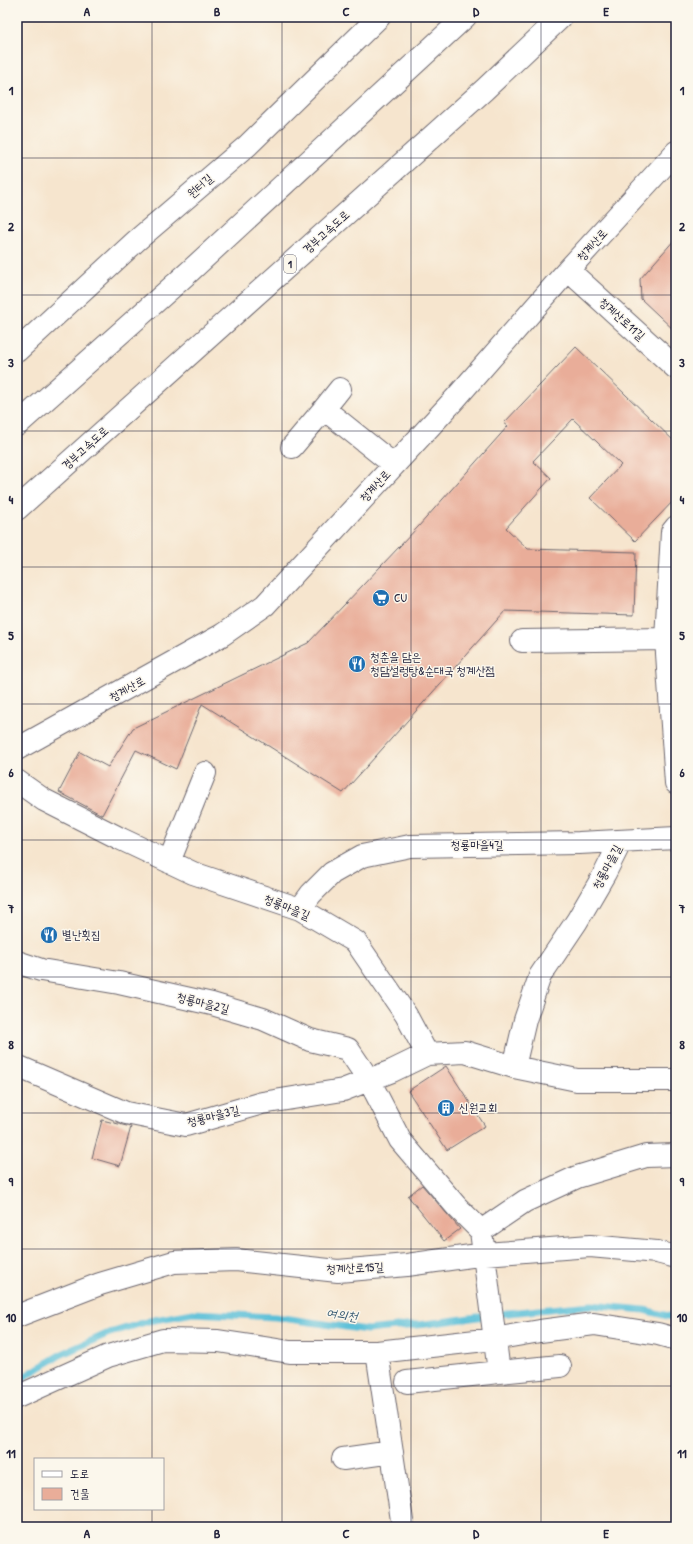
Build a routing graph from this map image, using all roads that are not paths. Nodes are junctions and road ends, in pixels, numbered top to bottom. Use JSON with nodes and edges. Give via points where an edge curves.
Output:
{"nodes":[{"id":1,"x":379,"y":17,"type":"edge"},
{"id":2,"x":465,"y":17,"type":"edge"},
{"id":3,"x":561,"y":17,"type":"edge"},
{"id":4,"x":676,"y":152,"type":"edge"},
{"id":5,"x":568,"y":270,"type":"junction"},
{"id":6,"x":17,"y":351,"type":"edge"},
{"id":7,"x":676,"y":368,"type":"edge"},
{"id":8,"x":340,"y":389,"type":"dead end"},
{"id":9,"x":324,"y":409,"type":"junction"},
{"id":10,"x":17,"y":425,"type":"edge"},
{"id":11,"x":292,"y":447,"type":"dead end"},
{"id":12,"x":394,"y":465,"type":"junction"},
{"id":13,"x":17,"y":509,"type":"edge"},
{"id":14,"x":676,"y":527,"type":"edge"},
{"id":15,"x":666,"y":639,"type":"junction"},
{"id":16,"x":522,"y":641,"type":"dead end"},
{"id":17,"x":672,"y":690,"type":"edge"},
{"id":18,"x":20,"y":748,"type":"edge"},
{"id":19,"x":205,"y":773,"type":"dead end"},
{"id":20,"x":17,"y":781,"type":"edge"},
{"id":21,"x":676,"y":783,"type":"edge"},
{"id":22,"x":676,"y":838,"type":"edge"},
{"id":23,"x":621,"y":840,"type":"junction"},
{"id":24,"x":169,"y":862,"type":"junction"},
{"id":25,"x":300,"y":909,"type":"junction"},
{"id":26,"x":17,"y":962,"type":"edge"},
{"id":27,"x":427,"y":1054,"type":"junction"},
{"id":28,"x":17,"y":1066,"type":"edge"},
{"id":29,"x":514,"y":1067,"type":"junction"},
{"id":30,"x":369,"y":1080,"type":"junction"},
{"id":31,"x":676,"y":1080,"type":"edge"},
{"id":32,"x":676,"y":1155,"type":"edge"},
{"id":33,"x":482,"y":1231,"type":"junction"},
{"id":34,"x":485,"y":1254,"type":"junction"},
{"id":35,"x":676,"y":1257,"type":"edge"},
{"id":36,"x":17,"y":1316,"type":"edge"},
{"id":37,"x":494,"y":1339,"type":"junction"},
{"id":38,"x":676,"y":1339,"type":"edge"},
{"id":39,"x":377,"y":1352,"type":"junction"},
{"id":40,"x":560,"y":1366,"type":"dead end"},
{"id":41,"x":499,"y":1372,"type":"junction"},
{"id":42,"x":408,"y":1382,"type":"dead end"},
{"id":43,"x":17,"y":1397,"type":"edge"},
{"id":44,"x":392,"y":1452,"type":"junction"},
{"id":45,"x":343,"y":1459,"type":"dead end"},
{"id":46,"x":403,"y":1527,"type":"edge"}],
"edges":[{"from":1,"to":6,"type":"main road","name":"원터길","via":[[247,146],[136,241]]},
{"from":2,"to":10,"type":"main road","via":[[189,272]]},
{"from":3,"to":13,"type":"main road","name":"경부고속도로","number":"1","via":[[484,90]]},
{"from":4,"to":5,"type":"main road","name":"청계산로"},
{"from":5,"to":7,"type":"main road","name":"청계산로11길"},
{"from":5,"to":12,"type":"main road","name":"청계산로"},
{"from":8,"to":9,"type":"main road"},
{"from":9,"to":11,"type":"main road"},
{"from":9,"to":12,"type":"main road"},
{"from":12,"to":18,"type":"main road","name":"청계산로","via":[[265,604],[222,635]]},
{"from":14,"to":15,"type":"main road","via":[[672,532]]},
{"from":15,"to":16,"type":"main road"},
{"from":15,"to":17,"type":"main road"},
{"from":17,"to":21,"type":"main road"},
{"from":18,"to":20,"type":"main road"},
{"from":19,"to":24,"type":"main road"},
{"from":20,"to":24,"type":"main road","name":"청룡마을길","via":[[44,800]]},
{"from":22,"to":23,"type":"main road","name":"청룡마을4길"},
{"from":23,"to":25,"type":"main road","name":"청룡마을4길","via":[[410,846],[362,856],[332,873]]},
{"from":23,"to":29,"type":"main road","name":"청룡마을길","via":[[605,874],[540,976],[525,1020]]},
{"from":24,"to":25,"type":"main road","name":"청룡마을길","via":[[193,873]]},
{"from":25,"to":27,"type":"main road","name":"청룡마을길","via":[[356,942],[406,1015]]},
{"from":26,"to":30,"type":"main road","name":"청룡마을2길","via":[[41,970],[119,983],[212,1004],[263,1020],[310,1040],[348,1049]]},
{"from":27,"to":29,"type":"main road","via":[[465,1052]]},
{"from":27,"to":30,"type":"main road","name":"청룡마을3길"},
{"from":28,"to":30,"type":"main road","name":"청룡마을3길","via":[[126,1113],[186,1124],[262,1103],[343,1090]]},
{"from":29,"to":31,"type":"main road","via":[[577,1080]]},
{"from":30,"to":33,"type":"main road","via":[[400,1140],[456,1206]]},
{"from":32,"to":33,"type":"main road","via":[[646,1156],[577,1177],[525,1201]]},
{"from":33,"to":34,"type":"main road"},
{"from":34,"to":35,"type":"main road","name":"청계산로15길","via":[[590,1246],[657,1252]]},
{"from":34,"to":36,"type":"main road","name":"청계산로15길","via":[[338,1271],[236,1260],[174,1262],[100,1284]]},
{"from":34,"to":37,"type":"main road"},
{"from":37,"to":38,"type":"main road","via":[[594,1324]]},
{"from":37,"to":39,"type":"main road"},
{"from":37,"to":41,"type":"main road"},
{"from":39,"to":43,"type":"main road","via":[[290,1352],[218,1341],[164,1340],[108,1356]]},
{"from":39,"to":44,"type":"main road"},
{"from":40,"to":41,"type":"main road"},
{"from":41,"to":42,"type":"main road"},
{"from":44,"to":45,"type":"main road"},
{"from":44,"to":46,"type":"main road"}]}
